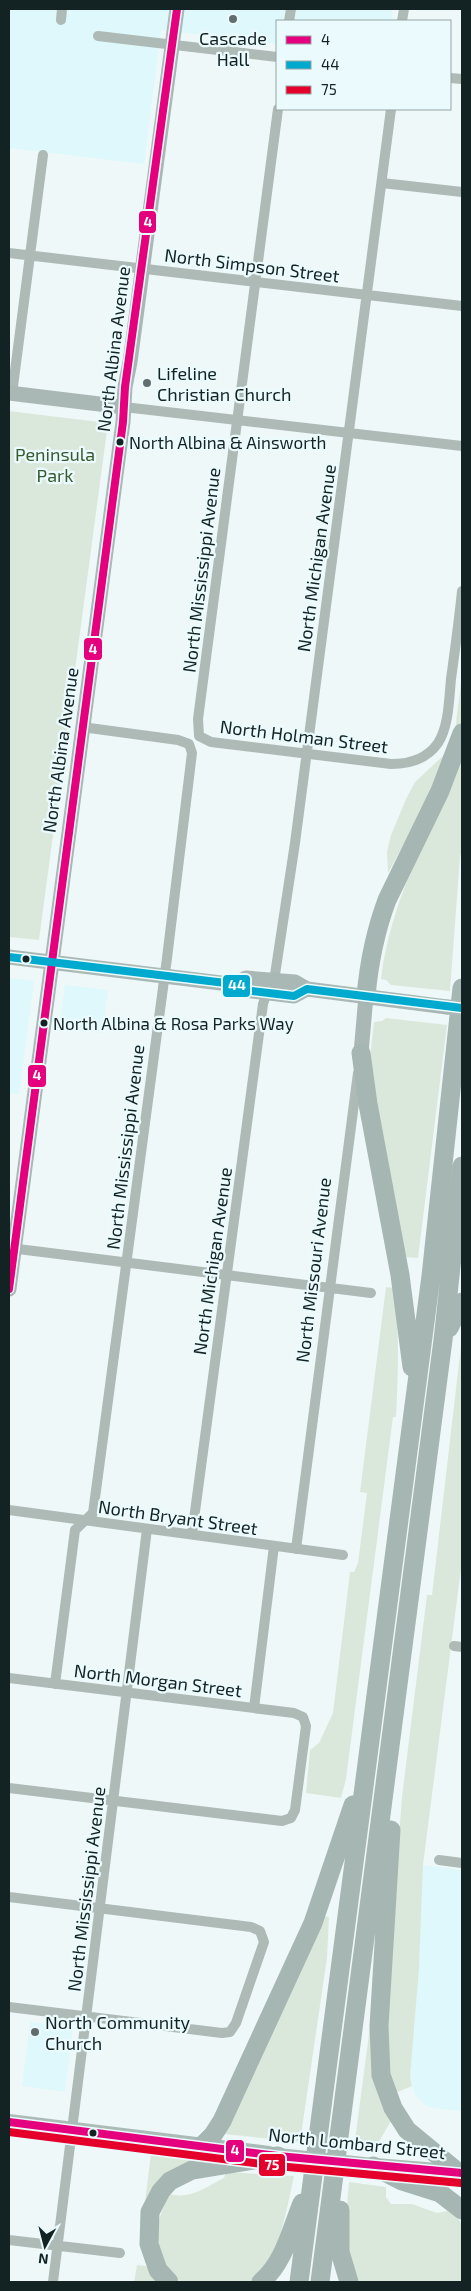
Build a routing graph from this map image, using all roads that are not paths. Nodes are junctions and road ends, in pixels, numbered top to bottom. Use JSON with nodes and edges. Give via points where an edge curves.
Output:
{"nodes":[{"id":1,"x":177,"y":9,"type":"edge"},
{"id":2,"x":98,"y":36,"type":"dead end"},
{"id":3,"x":172,"y":45,"type":"junction"},
{"id":4,"x":276,"y":57,"type":"edge"},
{"id":5,"x":278,"y":110,"type":"edge"},
{"id":6,"x":391,"y":110,"type":"edge"},
{"id":7,"x":43,"y":155,"type":"dead end"},
{"id":8,"x":382,"y":183,"type":"junction"},
{"id":9,"x":462,"y":192,"type":"edge"},
{"id":10,"x":9,"y":253,"type":"edge"},
{"id":11,"x":30,"y":256,"type":"junction"},
{"id":12,"x":142,"y":269,"type":"junction"},
{"id":13,"x":255,"y":282,"type":"junction"},
{"id":14,"x":367,"y":295,"type":"junction"},
{"id":15,"x":462,"y":306,"type":"edge"},
{"id":16,"x":10,"y":394,"type":"edge"},
{"id":17,"x":124,"y":407,"type":"junction"},
{"id":18,"x":237,"y":420,"type":"junction"},
{"id":19,"x":349,"y":433,"type":"junction"},
{"id":20,"x":462,"y":446,"type":"edge"},
{"id":21,"x":462,"y":592,"type":"edge"},
{"id":22,"x":82,"y":727,"type":"junction"},
{"id":23,"x":462,"y":733,"type":"edge"},
{"id":24,"x":201,"y":737,"type":"joint"},
{"id":25,"x":307,"y":753,"type":"junction"},
{"id":26,"x":9,"y":958,"type":"edge"},
{"id":27,"x":51,"y":961,"type":"junction"},
{"id":28,"x":164,"y":976,"type":"junction"},
{"id":29,"x":270,"y":986,"type":"junction"},
{"id":30,"x":462,"y":988,"type":"edge"},
{"id":31,"x":366,"y":996,"type":"junction"},
{"id":32,"x":462,"y":1008,"type":"edge"},
{"id":33,"x":361,"y":1052,"type":"junction"},
{"id":34,"x":462,"y":1166,"type":"edge"},
{"id":35,"x":11,"y":1248,"type":"edge"},
{"id":36,"x":127,"y":1262,"type":"junction"},
{"id":37,"x":226,"y":1274,"type":"junction"},
{"id":38,"x":329,"y":1288,"type":"junction"},
{"id":39,"x":9,"y":1289,"type":"edge"},
{"id":40,"x":371,"y":1293,"type":"dead end"},
{"id":41,"x":462,"y":1302,"type":"edge"},
{"id":42,"x":443,"y":1340,"type":"junction"},
{"id":43,"x":416,"y":1389,"type":"junction"},
{"id":44,"x":9,"y":1510,"type":"edge"},
{"id":45,"x":86,"y":1520,"type":"junction"},
{"id":46,"x":148,"y":1529,"type":"junction"},
{"id":47,"x":192,"y":1534,"type":"junction"},
{"id":48,"x":274,"y":1546,"type":"junction"},
{"id":49,"x":296,"y":1549,"type":"junction"},
{"id":50,"x":343,"y":1555,"type":"dead end"},
{"id":51,"x":9,"y":1678,"type":"edge"},
{"id":52,"x":55,"y":1684,"type":"junction"},
{"id":53,"x":128,"y":1692,"type":"junction"},
{"id":54,"x":254,"y":1708,"type":"junction"},
{"id":55,"x":367,"y":1764,"type":"junction"},
{"id":56,"x":385,"y":1786,"type":"junction"},
{"id":57,"x":9,"y":1788,"type":"edge"},
{"id":58,"x":114,"y":1800,"type":"junction"},
{"id":59,"x":439,"y":1860,"type":"dead end"},
{"id":60,"x":462,"y":1863,"type":"edge"},
{"id":61,"x":9,"y":1898,"type":"edge"},
{"id":62,"x":100,"y":1909,"type":"junction"},
{"id":63,"x":9,"y":2007,"type":"edge"},
{"id":64,"x":86,"y":2017,"type":"junction"},
{"id":65,"x":343,"y":2114,"type":"junction"},
{"id":66,"x":9,"y":2122,"type":"edge"},
{"id":67,"x":72,"y":2130,"type":"junction"},
{"id":68,"x":202,"y":2146,"type":"junction"},
{"id":69,"x":278,"y":2156,"type":"junction"},
{"id":70,"x":373,"y":2166,"type":"junction"},
{"id":71,"x":460,"y":2173,"type":"edge"},
{"id":72,"x":313,"y":2176,"type":"junction"},
{"id":73,"x":462,"y":2210,"type":"edge"},
{"id":74,"x":9,"y":2240,"type":"edge"},
{"id":75,"x":57,"y":2246,"type":"junction"},
{"id":76,"x":120,"y":2253,"type":"dead end"},
{"id":77,"x":53,"y":2282,"type":"edge"},
{"id":78,"x":169,"y":2282,"type":"edge"},
{"id":79,"x":261,"y":2282,"type":"edge"},
{"id":80,"x":299,"y":2282,"type":"edge"},
{"id":81,"x":320,"y":2282,"type":"edge"},
{"id":82,"x":349,"y":2282,"type":"edge"}],
"edges":[{"from":1,"to":3,"type":"street","name":"North Albina Avenue"},
{"from":2,"to":3,"type":"street"},
{"from":3,"to":4,"type":"street"},
{"from":3,"to":12,"type":"street","name":"North Albina Avenue"},
{"from":5,"to":13,"type":"street","name":"North Mississippi Avenue"},
{"from":6,"to":8,"type":"street","name":"North Michigan Avenue"},
{"from":7,"to":11,"type":"street"},
{"from":8,"to":9,"type":"street"},
{"from":8,"to":14,"type":"street","name":"North Michigan Avenue"},
{"from":10,"to":11,"type":"street","name":"North Simpson Street"},
{"from":11,"to":12,"type":"street","name":"North Simpson Street"},
{"from":11,"to":16,"type":"street"},
{"from":12,"to":13,"type":"street","name":"North Simpson Street"},
{"from":12,"to":17,"type":"street","name":"North Albina Avenue"},
{"from":13,"to":14,"type":"street","name":"North Simpson Street"},
{"from":13,"to":18,"type":"street","name":"North Mississippi Avenue"},
{"from":14,"to":15,"type":"street","name":"North Simpson Street"},
{"from":14,"to":19,"type":"street","name":"North Michigan Avenue"},
{"from":16,"to":17,"type":"street"},
{"from":17,"to":18,"type":"street"},
{"from":17,"to":22,"type":"street","name":"North Albina Avenue"},
{"from":18,"to":19,"type":"street"},
{"from":18,"to":24,"type":"street","name":"North Mississippi Avenue","via":[[198,719]]},
{"from":19,"to":20,"type":"street"},
{"from":19,"to":25,"type":"street","name":"North Michigan Avenue"},
{"from":21,"to":25,"type":"street","name":"North Holman Street","via":[[449,701],[442,734],[432,750],[405,764]]},
{"from":22,"to":27,"type":"street","name":"North Albina Avenue"},
{"from":22,"to":28,"type":"street","name":"North Mississippi Avenue","via":[[171,738],[190,745],[191,768]]},
{"from":23,"to":31,"type":"highway","via":[[440,791],[379,921]]},
{"from":24,"to":25,"type":"street","name":"North Holman Street","via":[[211,742]]},
{"from":25,"to":29,"type":"street","name":"North Michigan Avenue","via":[[277,970]]},
{"from":26,"to":27,"type":"street"},
{"from":27,"to":28,"type":"street"},
{"from":27,"to":35,"type":"street","name":"North Albina Avenue"},
{"from":28,"to":29,"type":"street","via":[[234,984],[244,990]]},
{"from":28,"to":36,"type":"street","name":"North Mississippi Avenue"},
{"from":29,"to":31,"type":"street","via":[[294,996],[307,989]]},
{"from":29,"to":37,"type":"street","name":"North Michigan Avenue","via":[[263,1000]]},
{"from":30,"to":43,"type":"highway"},
{"from":31,"to":32,"type":"street","bridge":true},
{"from":31,"to":33,"type":"street","name":"North Missouri Avenue"},
{"from":33,"to":38,"type":"street","name":"North Missouri Avenue"},
{"from":33,"to":43,"type":"highway","via":[[400,1275]]},
{"from":34,"to":42,"type":"highway"},
{"from":35,"to":36,"type":"street"},
{"from":35,"to":39,"type":"street","name":"North Albina Avenue"},
{"from":36,"to":37,"type":"street"},
{"from":36,"to":45,"type":"street","name":"North Mississippi Avenue","via":[[93,1513]]},
{"from":37,"to":38,"type":"street"},
{"from":37,"to":47,"type":"street","name":"North Michigan Avenue"},
{"from":38,"to":40,"type":"street"},
{"from":38,"to":49,"type":"street","name":"North Missouri Avenue"},
{"from":41,"to":42,"type":"highway"},
{"from":42,"to":56,"type":"highway"},
{"from":43,"to":55,"type":"highway"},
{"from":44,"to":45,"type":"street","name":"North Bryant Street"},
{"from":45,"to":46,"type":"street","name":"North Bryant Street"},
{"from":45,"to":52,"type":"street","name":"North Mississippi Avenue","via":[[75,1530]]},
{"from":46,"to":47,"type":"street","name":"North Bryant Street"},
{"from":46,"to":53,"type":"street","name":"North Mississippi Avenue"},
{"from":47,"to":48,"type":"street","name":"North Bryant Street"},
{"from":48,"to":49,"type":"street","name":"North Bryant Street"},
{"from":48,"to":54,"type":"street"},
{"from":49,"to":50,"type":"street","name":"North Bryant Street"},
{"from":51,"to":52,"type":"street","name":"North Morgan Street"},
{"from":52,"to":53,"type":"street","name":"North Morgan Street"},
{"from":53,"to":54,"type":"street","name":"North Morgan Street"},
{"from":53,"to":58,"type":"street","name":"North Mississippi Avenue"},
{"from":54,"to":58,"type":"street","name":"North Morgan Street","via":[[303,1717],[306,1726],[295,1810],[291,1818],[282,1821]]},
{"from":55,"to":68,"type":"highway","via":[[302,1947],[222,2121]]},
{"from":55,"to":72,"type":"highway"},
{"from":56,"to":65,"type":"highway"},
{"from":56,"to":71,"type":"highway","via":[[394,1799],[379,2026],[382,2075],[393,2108],[407,2130]]},
{"from":57,"to":58,"type":"street"},
{"from":58,"to":62,"type":"street","name":"North Mississippi Avenue"},
{"from":59,"to":60,"type":"street"},
{"from":61,"to":62,"type":"street"},
{"from":62,"to":64,"type":"street","name":"North Mississippi Avenue"},
{"from":62,"to":64,"type":"street","via":[[250,1927],[260,1931],[264,1942],[230,2032]]},
{"from":63,"to":64,"type":"street"},
{"from":64,"to":67,"type":"street","name":"North Mississippi Avenue"},
{"from":65,"to":81,"type":"highway"},
{"from":65,"to":82,"type":"highway","via":[[347,2140],[339,2234],[341,2259]]},
{"from":66,"to":67,"type":"main road","name":"North Lombard Street"},
{"from":67,"to":68,"type":"main road","name":"North Lombard Street"},
{"from":67,"to":75,"type":"street","name":"North Mississippi Avenue"},
{"from":68,"to":69,"type":"main road","name":"North Lombard Street"},
{"from":69,"to":70,"type":"main road","name":"North Lombard Street","bridge":true},
{"from":69,"to":78,"type":"highway","via":[[192,2170],[170,2181],[161,2191],[150,2212],[148,2233],[158,2270]]},
{"from":70,"to":71,"type":"main road","name":"North Lombard Street"},
{"from":70,"to":73,"type":"highway","via":[[402,2181],[440,2193]]},
{"from":72,"to":79,"type":"highway","via":[[281,2256]]},
{"from":72,"to":80,"type":"highway"},
{"from":74,"to":75,"type":"street"},
{"from":75,"to":76,"type":"street"},
{"from":75,"to":77,"type":"street","name":"North Mississippi Avenue"}]}
